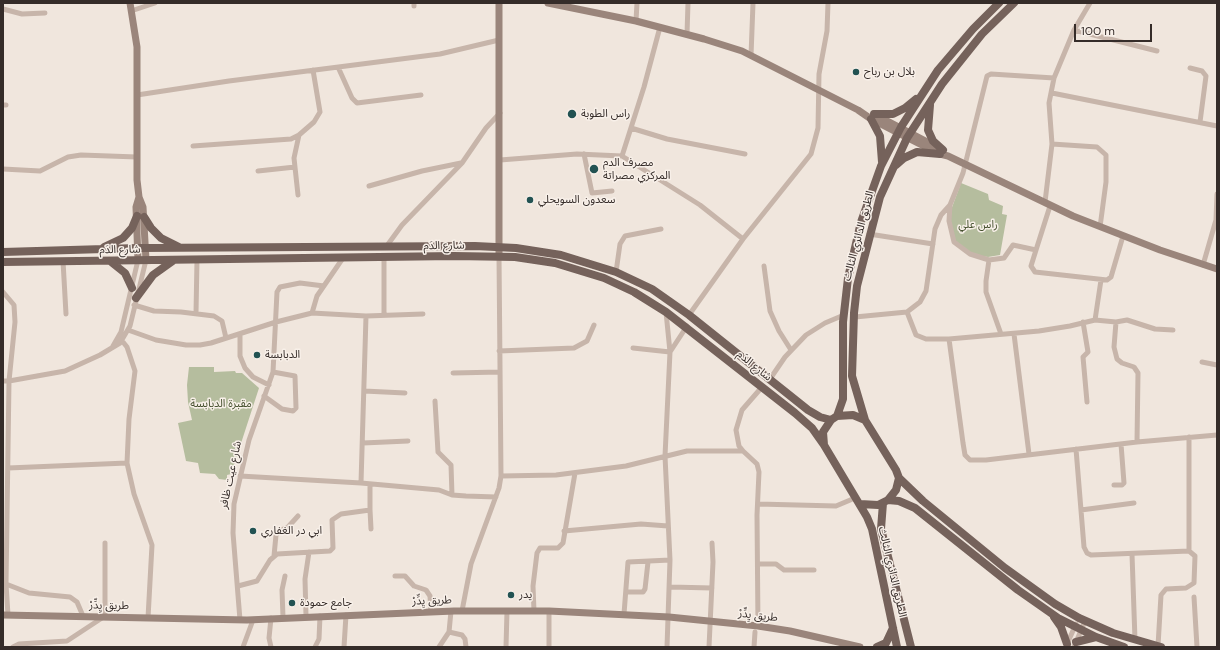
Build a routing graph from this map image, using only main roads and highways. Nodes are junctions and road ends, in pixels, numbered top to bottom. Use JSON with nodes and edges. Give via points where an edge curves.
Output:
{"nodes":[{"id":1,"x":1014,"y":3,"type":"edge"},
{"id":2,"x":997,"y":4,"type":"edge"},
{"id":3,"x":924,"y":91,"type":"junction"},
{"id":4,"x":932,"y":98,"type":"junction"},
{"id":5,"x":881,"y":166,"type":"junction"},
{"id":6,"x":891,"y":170,"type":"junction"},
{"id":7,"x":871,"y":194,"type":"junction"},
{"id":8,"x":880,"y":197,"type":"junction"},
{"id":9,"x":181,"y":248,"type":"junction"},
{"id":10,"x":96,"y":250,"type":"junction"},
{"id":11,"x":3,"y":252,"type":"edge"},
{"id":12,"x":174,"y":260,"type":"junction"},
{"id":13,"x":110,"y":261,"type":"junction"},
{"id":14,"x":3,"y":262,"type":"edge"},
{"id":15,"x":132,"y":288,"type":"road end"},
{"id":16,"x":135,"y":302,"type":"road end"},
{"id":17,"x":834,"y":418,"type":"junction"},
{"id":18,"x":864,"y":420,"type":"junction"},
{"id":19,"x":824,"y":445,"type":"junction"},
{"id":20,"x":898,"y":478,"type":"junction"},
{"id":21,"x":858,"y":501,"type":"junction"},
{"id":22,"x":886,"y":502,"type":"junction"},
{"id":23,"x":1051,"y":614,"type":"junction"},
{"id":24,"x":893,"y":628,"type":"junction"},
{"id":25,"x":1096,"y":637,"type":"junction"},
{"id":26,"x":1071,"y":645,"type":"edge"},
{"id":27,"x":877,"y":647,"type":"edge"},
{"id":28,"x":897,"y":647,"type":"edge"},
{"id":29,"x":911,"y":647,"type":"edge"},
{"id":30,"x":1124,"y":647,"type":"edge"},
{"id":31,"x":1160,"y":647,"type":"edge"}],
"edges":[{"from":1,"to":4,"type":"main road","name":"الطريق الدائري الثالث","via":[[968,49]]},
{"from":2,"to":3,"type":"main road","name":"الطريق الدائري الثالث","via":[[960,43]]},
{"from":3,"to":5,"type":"main road","name":"الطريق الدائري الثالث","via":[[899,130]]},
{"from":3,"to":5,"type":"main road","via":[[900,111],[872,116],[882,147]]},
{"from":4,"to":6,"type":"main road","name":"الطريق الدائري الثالث"},
{"from":4,"to":6,"type":"main road","via":[[928,130],[944,153],[914,153]]},
{"from":5,"to":7,"type":"main road","name":"الطريق الدائري الثالث"},
{"from":6,"to":8,"type":"main road","name":"الطريق الدائري الثالث"},
{"from":7,"to":8,"type":"main road"},
{"from":7,"to":17,"type":"main road","name":"الطريق الدائري الثالث","via":[[861,222],[848,278],[844,315],[843,399]]},
{"from":8,"to":18,"type":"main road","name":"الطريق الدائري الثالث","via":[[857,286],[852,376]]},
{"from":9,"to":10,"type":"main road","name":"شارع الدَم"},
{"from":9,"to":10,"type":"main road","via":[[161,238],[140,217],[123,238]]},
{"from":9,"to":17,"type":"main road","name":"شارع الدَم","via":[[498,247],[561,255],[616,272],[652,289],[689,315],[808,410],[820,417]]},
{"from":10,"to":11,"type":"main road","name":"شارع الدَم"},
{"from":12,"to":13,"type":"main road","name":"شارع الدَم"},
{"from":12,"to":16,"type":"main road","via":[[153,275]]},
{"from":12,"to":19,"type":"main road","name":"شارع الدَم","via":[[499,256],[555,263],[582,270],[624,287],[687,326],[804,421]]},
{"from":13,"to":14,"type":"main road","name":"شارع الدَم"},
{"from":13,"to":15,"type":"main road","via":[[125,273]]},
{"from":17,"to":18,"type":"main road","name":"شارع الدَم","via":[[853,415]]},
{"from":17,"to":19,"type":"main road","name":"الطريق الدائري الثالث","via":[[823,432]]},
{"from":18,"to":20,"type":"main road","name":"الطريق الدائري الثالث","via":[[896,470]]},
{"from":19,"to":21,"type":"main road","name":"شارع الدَم"},
{"from":20,"to":22,"type":"main road","via":[[896,490]]},
{"from":20,"to":31,"type":"main road","via":[[922,501],[1041,595],[1082,620]]},
{"from":21,"to":22,"type":"main road","via":[[872,506]]},
{"from":21,"to":24,"type":"main road","name":"الطريق الدائري الثالث","via":[[872,529]]},
{"from":22,"to":23,"type":"main road","via":[[900,501],[914,508]]},
{"from":22,"to":29,"type":"main road","name":"الطريق الدائري الثالث","via":[[882,529]]},
{"from":23,"to":25,"type":"main road"},
{"from":23,"to":26,"type":"main road"},
{"from":24,"to":27,"type":"main road","via":[[886,643]]},
{"from":24,"to":28,"type":"main road","name":"الطريق الدائري الثالث"},
{"from":25,"to":26,"type":"main road"},
{"from":25,"to":30,"type":"main road"}]}
